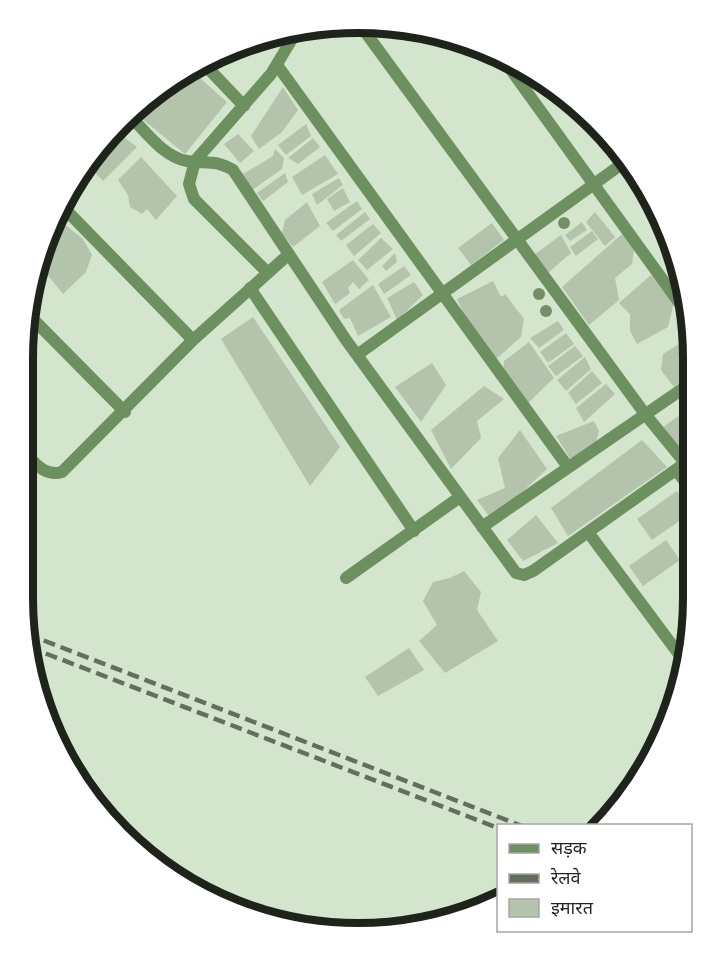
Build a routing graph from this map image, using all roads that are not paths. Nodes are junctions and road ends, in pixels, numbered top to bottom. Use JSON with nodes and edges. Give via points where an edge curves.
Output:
{"nodes":[{"id":1,"x":366,"y":33,"type":"edge"},
{"id":2,"x":292,"y":40,"type":"edge"},
{"id":3,"x":277,"y":65,"type":"junction"},
{"id":4,"x":209,"y":70,"type":"edge"},
{"id":5,"x":514,"y":74,"type":"edge"},
{"id":6,"x":244,"y":106,"type":"junction"},
{"id":7,"x":135,"y":121,"type":"edge"},
{"id":8,"x":195,"y":161,"type":"junction"},
{"id":9,"x":620,"y":165,"type":"edge"},
{"id":10,"x":594,"y":183,"type":"junction"},
{"id":11,"x":68,"y":212,"type":"edge"},
{"id":12,"x":518,"y":237,"type":"junction"},
{"id":13,"x":289,"y":254,"type":"junction"},
{"id":14,"x":268,"y":273,"type":"junction"},
{"id":15,"x":250,"y":288,"type":"junction"},
{"id":16,"x":441,"y":293,"type":"junction"},
{"id":17,"x":678,"y":300,"type":"edge"},
{"id":18,"x":35,"y":322,"type":"edge"},
{"id":19,"x":193,"y":340,"type":"junction"},
{"id":20,"x":357,"y":355,"type":"junction"},
{"id":21,"x":683,"y":388,"type":"edge"},
{"id":22,"x":125,"y":412,"type":"junction"},
{"id":23,"x":645,"y":414,"type":"junction"},
{"id":24,"x":33,"y":461,"type":"edge"},
{"id":25,"x":683,"y":463,"type":"edge"},
{"id":26,"x":683,"y":465,"type":"edge"},
{"id":27,"x":568,"y":467,"type":"junction"},
{"id":28,"x":460,"y":498,"type":"junction"},
{"id":29,"x":482,"y":527,"type":"junction"},
{"id":30,"x":414,"y":531,"type":"junction"},
{"id":31,"x":588,"y":532,"type":"junction"},
{"id":32,"x":346,"y":578,"type":"dead end"},
{"id":33,"x":678,"y":653,"type":"edge"}],
"edges":[{"from":1,"to":12,"type":"street"},
{"from":2,"to":3,"type":"street"},
{"from":3,"to":6,"type":"street"},
{"from":3,"to":16,"type":"street"},
{"from":4,"to":6,"type":"street"},
{"from":5,"to":10,"type":"street"},
{"from":6,"to":8,"type":"street"},
{"from":7,"to":8,"type":"street","via":[[165,151],[176,158]]},
{"from":8,"to":13,"type":"street","via":[[219,162],[233,170]]},
{"from":8,"to":14,"type":"street","via":[[189,184],[194,199]]},
{"from":9,"to":10,"type":"street"},
{"from":10,"to":12,"type":"street"},
{"from":10,"to":17,"type":"street"},
{"from":11,"to":19,"type":"street"},
{"from":12,"to":16,"type":"street"},
{"from":12,"to":23,"type":"street"},
{"from":13,"to":14,"type":"street"},
{"from":13,"to":20,"type":"street"},
{"from":14,"to":15,"type":"street"},
{"from":15,"to":19,"type":"street"},
{"from":15,"to":30,"type":"street"},
{"from":16,"to":20,"type":"street"},
{"from":16,"to":27,"type":"street"},
{"from":18,"to":22,"type":"street"},
{"from":19,"to":22,"type":"street"},
{"from":20,"to":28,"type":"street"},
{"from":21,"to":23,"type":"street"},
{"from":22,"to":24,"type":"street","via":[[62,472],[41,469]]},
{"from":23,"to":25,"type":"street"},
{"from":23,"to":27,"type":"street"},
{"from":26,"to":31,"type":"street"},
{"from":27,"to":29,"type":"street"},
{"from":28,"to":29,"type":"street"},
{"from":28,"to":30,"type":"street"},
{"from":29,"to":31,"type":"street","via":[[516,573],[524,575]]},
{"from":30,"to":32,"type":"street"},
{"from":31,"to":33,"type":"street"}]}
